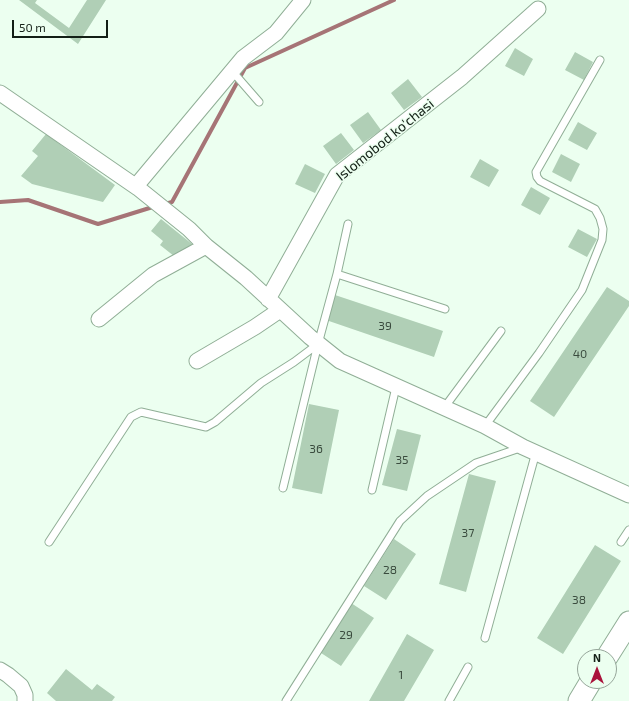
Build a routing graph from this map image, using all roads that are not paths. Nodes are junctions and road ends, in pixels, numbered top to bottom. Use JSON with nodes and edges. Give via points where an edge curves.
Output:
{"nodes":[{"id":1,"x":303,"y":0,"type":"edge"},
{"id":2,"x":538,"y":9,"type":"dead end"},
{"id":3,"x":600,"y":60,"type":"dead end"},
{"id":4,"x":234,"y":73,"type":"junction"},
{"id":5,"x":0,"y":93,"type":"edge"},
{"id":6,"x":259,"y":102,"type":"dead end"},
{"id":7,"x":138,"y":188,"type":"junction"},
{"id":8,"x":348,"y":224,"type":"dead end"},
{"id":9,"x":206,"y":246,"type":"junction"},
{"id":10,"x":336,"y":274,"type":"junction"},
{"id":11,"x":268,"y":299,"type":"junction"},
{"id":12,"x":445,"y":309,"type":"dead end"},
{"id":13,"x":280,"y":310,"type":"junction"},
{"id":14,"x":99,"y":319,"type":"dead end"},
{"id":15,"x":501,"y":331,"type":"dead end"},
{"id":16,"x":318,"y":344,"type":"junction"},
{"id":17,"x":197,"y":361,"type":"dead end"},
{"id":18,"x":396,"y":387,"type":"junction"},
{"id":19,"x":444,"y":408,"type":"junction"},
{"id":20,"x":485,"y":426,"type":"junction"},
{"id":21,"x":529,"y":449,"type":"junction"},
{"id":22,"x":284,"y":488,"type":"dead end"},
{"id":23,"x":372,"y":490,"type":"dead end"},
{"id":24,"x":629,"y":495,"type":"edge"},
{"id":25,"x":629,"y":530,"type":"edge"},
{"id":26,"x":49,"y":542,"type":"dead end"},
{"id":27,"x":621,"y":542,"type":"dead end"},
{"id":28,"x":629,"y":622,"type":"edge"},
{"id":29,"x":485,"y":638,"type":"dead end"},
{"id":30,"x":611,"y":649,"type":"edge"},
{"id":31,"x":468,"y":667,"type":"dead end"},
{"id":32,"x":0,"y":670,"type":"edge"},
{"id":33,"x":586,"y":689,"type":"edge"},
{"id":34,"x":25,"y":701,"type":"edge"},
{"id":35,"x":286,"y":701,"type":"edge"},
{"id":36,"x":449,"y":701,"type":"edge"},
{"id":37,"x":578,"y":701,"type":"edge"}],
"edges":[{"from":1,"to":4,"type":"street","via":[[276,33],[243,58]]},
{"from":2,"to":11,"type":"street","name":"Islomobod ko'chasi","via":[[462,77],[337,175]]},
{"from":3,"to":20,"type":"lane","via":[[536,172],[540,181],[595,209],[603,229],[602,240],[582,290]]},
{"from":4,"to":6,"type":"lane"},
{"from":4,"to":7,"type":"street"},
{"from":5,"to":7,"type":"street"},
{"from":7,"to":9,"type":"street"},
{"from":8,"to":10,"type":"lane"},
{"from":9,"to":11,"type":"street"},
{"from":9,"to":14,"type":"street","via":[[153,275]]},
{"from":10,"to":12,"type":"lane"},
{"from":10,"to":16,"type":"lane"},
{"from":11,"to":13,"type":"street"},
{"from":13,"to":16,"type":"street"},
{"from":13,"to":17,"type":"street","via":[[255,328]]},
{"from":15,"to":19,"type":"lane"},
{"from":16,"to":18,"type":"street","via":[[340,361]]},
{"from":16,"to":22,"type":"lane"},
{"from":16,"to":26,"type":"lane","via":[[262,383],[215,422],[206,426],[141,412],[131,417]]},
{"from":18,"to":19,"type":"street"},
{"from":18,"to":23,"type":"lane"},
{"from":19,"to":20,"type":"street"},
{"from":20,"to":21,"type":"street"},
{"from":21,"to":24,"type":"street"},
{"from":21,"to":29,"type":"lane"},
{"from":21,"to":35,"type":"lane","via":[[476,463],[427,496],[400,521]]},
{"from":25,"to":27,"type":"lane"},
{"from":28,"to":30,"type":"main road"},
{"from":31,"to":36,"type":"lane"},
{"from":32,"to":34,"type":"street","via":[[21,686]]},
{"from":33,"to":37,"type":"main road"}]}
